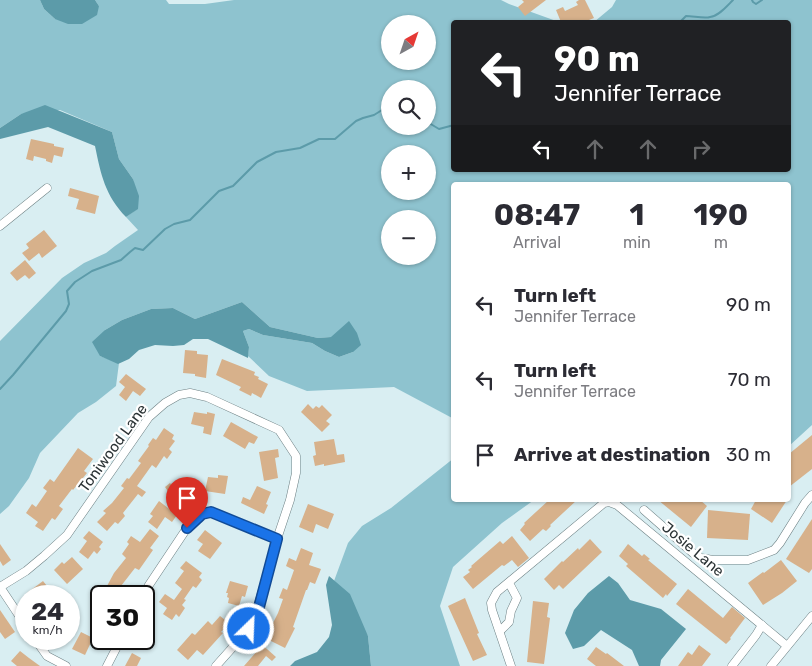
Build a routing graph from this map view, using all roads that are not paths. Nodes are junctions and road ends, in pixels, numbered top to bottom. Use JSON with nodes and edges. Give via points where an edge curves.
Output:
{"nodes":[{"id":1,"x":47,"y":188,"type":"dead end"},
{"id":2,"x":0,"y":226,"type":"edge"},
{"id":3,"x":812,"y":495,"type":"edge"},
{"id":4,"x":620,"y":502,"type":"edge"},
{"id":5,"x":644,"y":510,"type":"dead end"},
{"id":6,"x":277,"y":539,"type":"junction"},
{"id":7,"x":509,"y":583,"type":"junction"},
{"id":8,"x":149,"y":585,"type":"edge"},
{"id":9,"x":0,"y":587,"type":"edge"},
{"id":10,"x":15,"y":610,"type":"edge"},
{"id":11,"x":812,"y":616,"type":"edge"},
{"id":12,"x":762,"y":625,"type":"junction"},
{"id":13,"x":500,"y":631,"type":"junction"},
{"id":14,"x":787,"y":646,"type":"junction"},
{"id":15,"x":43,"y":650,"type":"edge"},
{"id":16,"x":115,"y":650,"type":"edge"},
{"id":17,"x":66,"y":666,"type":"edge"},
{"id":18,"x":107,"y":666,"type":"edge"},
{"id":19,"x":216,"y":666,"type":"edge"},
{"id":20,"x":511,"y":666,"type":"edge"},
{"id":21,"x":732,"y":666,"type":"edge"},
{"id":22,"x":771,"y":666,"type":"edge"}],
"edges":[{"from":1,"to":2,"type":"street"},
{"from":3,"to":5,"type":"street","via":[[774,550],[748,560],[701,558]]},
{"from":4,"to":7,"type":"street","name":"Josie Lane","via":[[604,503]]},
{"from":4,"to":12,"type":"street","name":"Josie Lane"},
{"from":6,"to":8,"type":"street","via":[[211,512],[202,514],[187,528]]},
{"from":6,"to":9,"type":"street","name":"Toniwood Lane","via":[[290,500],[296,456],[279,430],[207,397],[190,393],[165,403],[149,417],[67,535],[26,570]]},
{"from":6,"to":19,"type":"street","name":"Toniwood Lane","via":[[254,620]]},
{"from":7,"to":13,"type":"street","via":[[517,598],[509,622]]},
{"from":7,"to":13,"type":"street","name":"Josie Lane","via":[[497,592],[491,603]]},
{"from":9,"to":10,"type":"street","name":"Toniwood Lane"},
{"from":11,"to":14,"type":"street"},
{"from":12,"to":14,"type":"street","name":"Josie Lane"},
{"from":12,"to":21,"type":"street"},
{"from":13,"to":20,"type":"street"},
{"from":14,"to":22,"type":"street"},
{"from":15,"to":17,"type":"street","via":[[47,656]]},
{"from":16,"to":18,"type":"street"}]}
